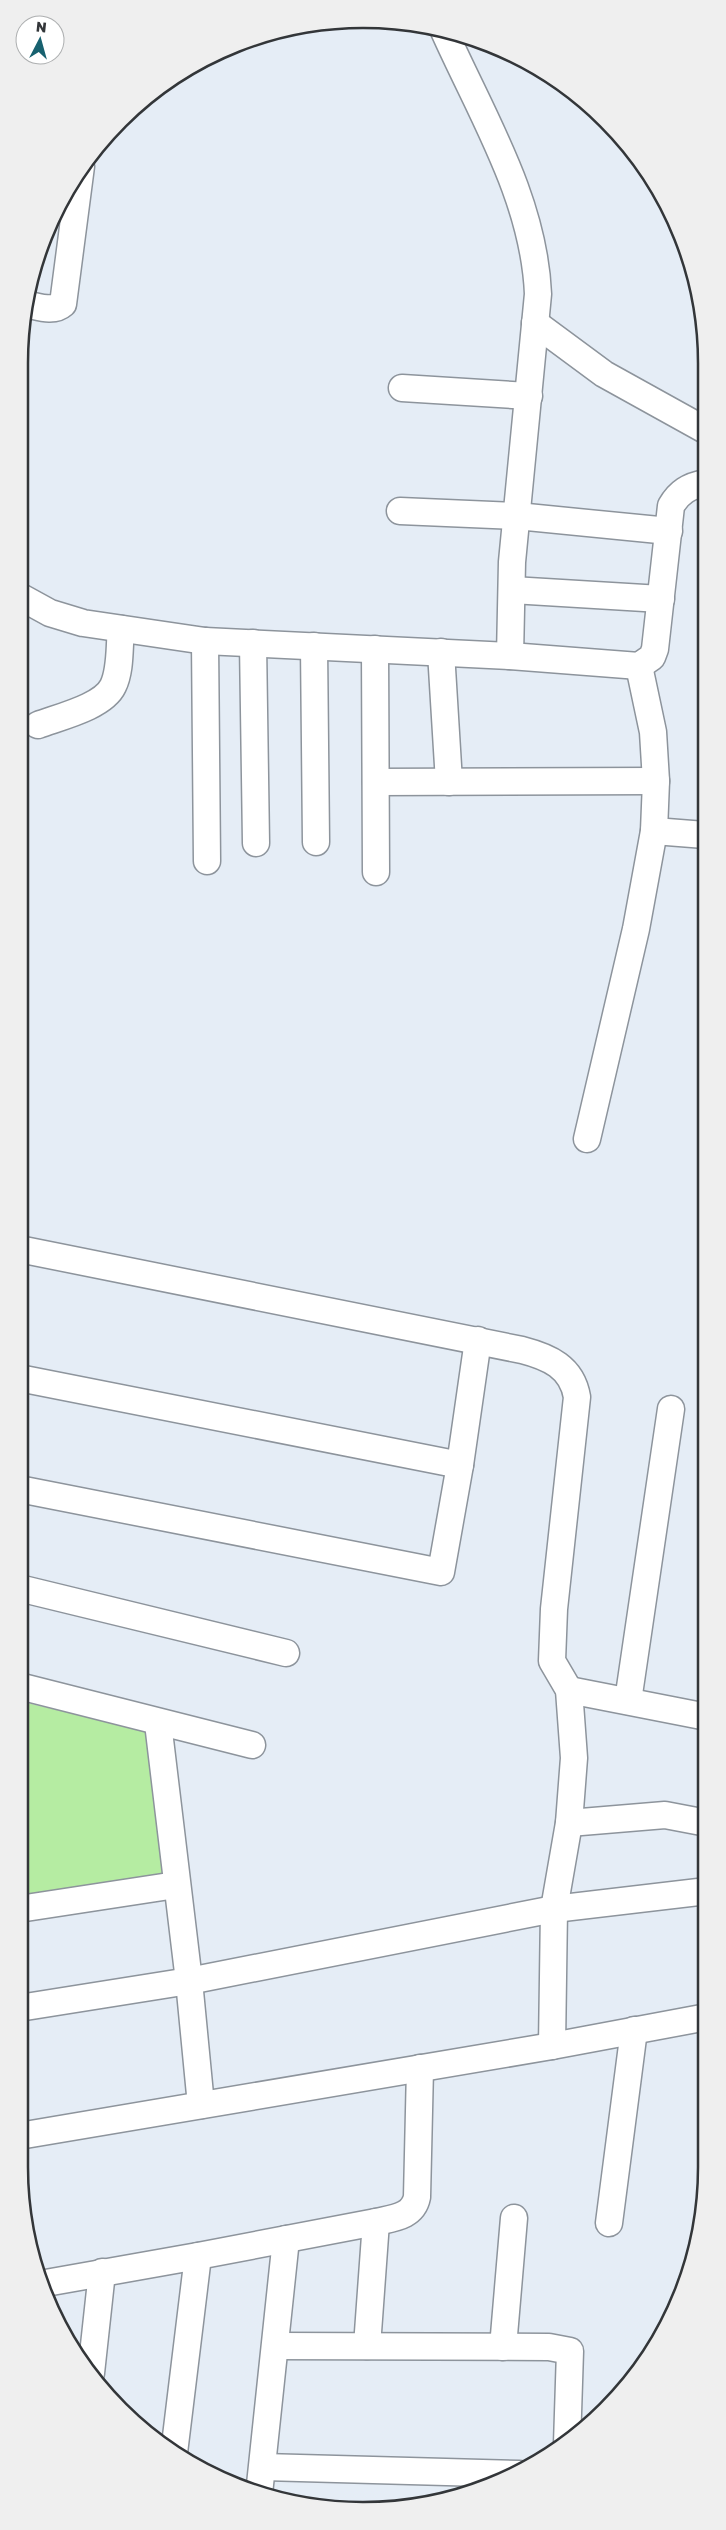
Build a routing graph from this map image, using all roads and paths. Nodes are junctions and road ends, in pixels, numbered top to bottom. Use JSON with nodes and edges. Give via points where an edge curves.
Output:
{"nodes":[{"id":1,"x":448,"y":38,"type":"edge"},
{"id":2,"x":78,"y":185,"type":"edge"},
{"id":3,"x":33,"y":306,"type":"edge"},
{"id":4,"x":535,"y":323,"type":"junction"},
{"id":5,"x":402,"y":388,"type":"dead end"},
{"id":6,"x":529,"y":396,"type":"junction"},
{"id":7,"x":698,"y":427,"type":"edge"},
{"id":8,"x":698,"y":484,"type":"edge"},
{"id":9,"x":400,"y":511,"type":"dead end"},
{"id":10,"x":517,"y":516,"type":"junction"},
{"id":11,"x":669,"y":531,"type":"junction"},
{"id":12,"x":512,"y":590,"type":"junction"},
{"id":13,"x":661,"y":599,"type":"junction"},
{"id":14,"x":28,"y":601,"type":"edge"},
{"id":15,"x":121,"y":629,"type":"junction"},
{"id":16,"x":205,"y":641,"type":"junction"},
{"id":17,"x":253,"y":643,"type":"junction"},
{"id":18,"x":314,"y":646,"type":"junction"},
{"id":19,"x":375,"y":649,"type":"junction"},
{"id":20,"x":441,"y":652,"type":"junction"},
{"id":21,"x":510,"y":656,"type":"junction"},
{"id":22,"x":640,"y":666,"type":"junction"},
{"id":23,"x":38,"y":725,"type":"dead end"},
{"id":24,"x":656,"y":781,"type":"junction"},
{"id":25,"x":376,"y":782,"type":"junction"},
{"id":26,"x":449,"y":782,"type":"junction"},
{"id":27,"x":654,"y":831,"type":"junction"},
{"id":28,"x":698,"y":834,"type":"edge"},
{"id":29,"x":316,"y":842,"type":"dead end"},
{"id":30,"x":256,"y":843,"type":"dead end"},
{"id":31,"x":207,"y":861,"type":"dead end"},
{"id":32,"x":376,"y":872,"type":"dead end"},
{"id":33,"x":587,"y":1139,"type":"dead end"},
{"id":34,"x":28,"y":1251,"type":"edge"},
{"id":35,"x":478,"y":1340,"type":"junction"},
{"id":36,"x":28,"y":1380,"type":"edge"},
{"id":37,"x":671,"y":1409,"type":"dead end"},
{"id":38,"x":460,"y":1465,"type":"junction"},
{"id":39,"x":28,"y":1491,"type":"edge"},
{"id":40,"x":28,"y":1590,"type":"edge"},
{"id":41,"x":286,"y":1653,"type":"dead end"},
{"id":42,"x":28,"y":1688,"type":"edge"},
{"id":43,"x":569,"y":1690,"type":"junction"},
{"id":44,"x":628,"y":1700,"type":"junction"},
{"id":45,"x":698,"y":1715,"type":"edge"},
{"id":46,"x":158,"y":1723,"type":"junction"},
{"id":47,"x":252,"y":1745,"type":"dead end"},
{"id":48,"x":698,"y":1821,"type":"edge"},
{"id":49,"x":569,"y":1823,"type":"junction"},
{"id":50,"x":176,"y":1885,"type":"junction"},
{"id":51,"x":698,"y":1892,"type":"edge"},
{"id":52,"x":28,"y":1907,"type":"edge"},
{"id":53,"x":554,"y":1909,"type":"junction"},
{"id":54,"x":189,"y":1981,"type":"junction"},
{"id":55,"x":28,"y":2007,"type":"edge"},
{"id":56,"x":698,"y":2019,"type":"edge"},
{"id":57,"x":634,"y":2030,"type":"junction"},
{"id":58,"x":552,"y":2046,"type":"junction"},
{"id":59,"x":420,"y":2068,"type":"junction"},
{"id":60,"x":201,"y":2105,"type":"junction"},
{"id":61,"x":28,"y":2134,"type":"edge"},
{"id":62,"x":514,"y":2218,"type":"dead end"},
{"id":63,"x":376,"y":2222,"type":"junction"},
{"id":64,"x":609,"y":2223,"type":"dead end"},
{"id":65,"x":286,"y":2239,"type":"junction"},
{"id":66,"x":198,"y":2256,"type":"junction"},
{"id":67,"x":102,"y":2272,"type":"junction"},
{"id":68,"x":48,"y":2282,"type":"edge"},
{"id":69,"x":276,"y":2346,"type":"junction"},
{"id":70,"x":367,"y":2346,"type":"junction"},
{"id":71,"x":503,"y":2347,"type":"junction"},
{"id":72,"x":92,"y":2364,"type":"edge"},
{"id":73,"x":567,"y":2433,"type":"edge"},
{"id":74,"x":175,"y":2445,"type":"edge"},
{"id":75,"x":263,"y":2467,"type":"junction"},
{"id":76,"x":499,"y":2473,"type":"edge"},
{"id":77,"x":260,"y":2486,"type":"edge"}],
"edges":[{"from":1,"to":4,"type":"street","via":[[501,152],[525,215],[537,270]]},
{"from":2,"to":3,"type":"street","via":[[63,304],[52,309]]},
{"from":4,"to":6,"type":"street"},
{"from":4,"to":7,"type":"street","via":[[604,374]]},
{"from":5,"to":6,"type":"street"},
{"from":6,"to":10,"type":"street"},
{"from":8,"to":11,"type":"street","via":[[677,496],[671,506]]},
{"from":9,"to":10,"type":"street"},
{"from":10,"to":11,"type":"street"},
{"from":10,"to":12,"type":"street"},
{"from":11,"to":13,"type":"street"},
{"from":12,"to":13,"type":"street"},
{"from":12,"to":21,"type":"street"},
{"from":13,"to":22,"type":"street","via":[[655,649],[652,657]]},
{"from":14,"to":15,"type":"street","via":[[50,613]]},
{"from":15,"to":16,"type":"street"},
{"from":15,"to":23,"type":"street","via":[[116,675],[107,694],[98,702]]},
{"from":16,"to":17,"type":"street"},
{"from":16,"to":31,"type":"street"},
{"from":17,"to":18,"type":"street"},
{"from":17,"to":30,"type":"street"},
{"from":18,"to":19,"type":"street"},
{"from":18,"to":29,"type":"street"},
{"from":19,"to":20,"type":"street"},
{"from":19,"to":25,"type":"street"},
{"from":20,"to":21,"type":"street"},
{"from":20,"to":26,"type":"street"},
{"from":21,"to":22,"type":"street"},
{"from":22,"to":24,"type":"street","via":[[653,732]]},
{"from":24,"to":26,"type":"street"},
{"from":24,"to":27,"type":"street"},
{"from":25,"to":26,"type":"street"},
{"from":25,"to":32,"type":"street"},
{"from":27,"to":28,"type":"street"},
{"from":27,"to":33,"type":"street","via":[[636,929]]},
{"from":34,"to":35,"type":"street"},
{"from":35,"to":38,"type":"street"},
{"from":35,"to":43,"type":"street","via":[[543,1356],[559,1364],[575,1384],[577,1397],[554,1609],[552,1660]]},
{"from":36,"to":38,"type":"street"},
{"from":37,"to":44,"type":"street"},
{"from":38,"to":39,"type":"street","via":[[441,1572]]},
{"from":40,"to":41,"type":"street"},
{"from":42,"to":46,"type":"street"},
{"from":43,"to":44,"type":"street"},
{"from":43,"to":49,"type":"street","via":[[574,1758]]},
{"from":44,"to":45,"type":"street"},
{"from":46,"to":47,"type":"street"},
{"from":46,"to":50,"type":"street"},
{"from":48,"to":49,"type":"street","via":[[665,1815]]},
{"from":49,"to":53,"type":"street"},
{"from":50,"to":52,"type":"street"},
{"from":50,"to":54,"type":"street"},
{"from":51,"to":53,"type":"street"},
{"from":53,"to":54,"type":"street"},
{"from":53,"to":58,"type":"street"},
{"from":54,"to":55,"type":"street"},
{"from":54,"to":60,"type":"street"},
{"from":56,"to":57,"type":"street"},
{"from":57,"to":58,"type":"street"},
{"from":57,"to":64,"type":"street"},
{"from":58,"to":59,"type":"street"},
{"from":59,"to":60,"type":"street"},
{"from":59,"to":63,"type":"street","via":[[416,2205],[401,2216]]},
{"from":60,"to":61,"type":"street"},
{"from":62,"to":71,"type":"street"},
{"from":63,"to":65,"type":"street"},
{"from":63,"to":70,"type":"street"},
{"from":65,"to":66,"type":"street"},
{"from":65,"to":69,"type":"street"},
{"from":66,"to":67,"type":"street"},
{"from":66,"to":74,"type":"street"},
{"from":67,"to":68,"type":"street"},
{"from":67,"to":72,"type":"street"},
{"from":69,"to":70,"type":"street"},
{"from":69,"to":75,"type":"street"},
{"from":70,"to":71,"type":"street"},
{"from":71,"to":73,"type":"street","via":[[549,2347],[570,2351]]},
{"from":75,"to":76,"type":"street"},
{"from":75,"to":77,"type":"street"}]}
